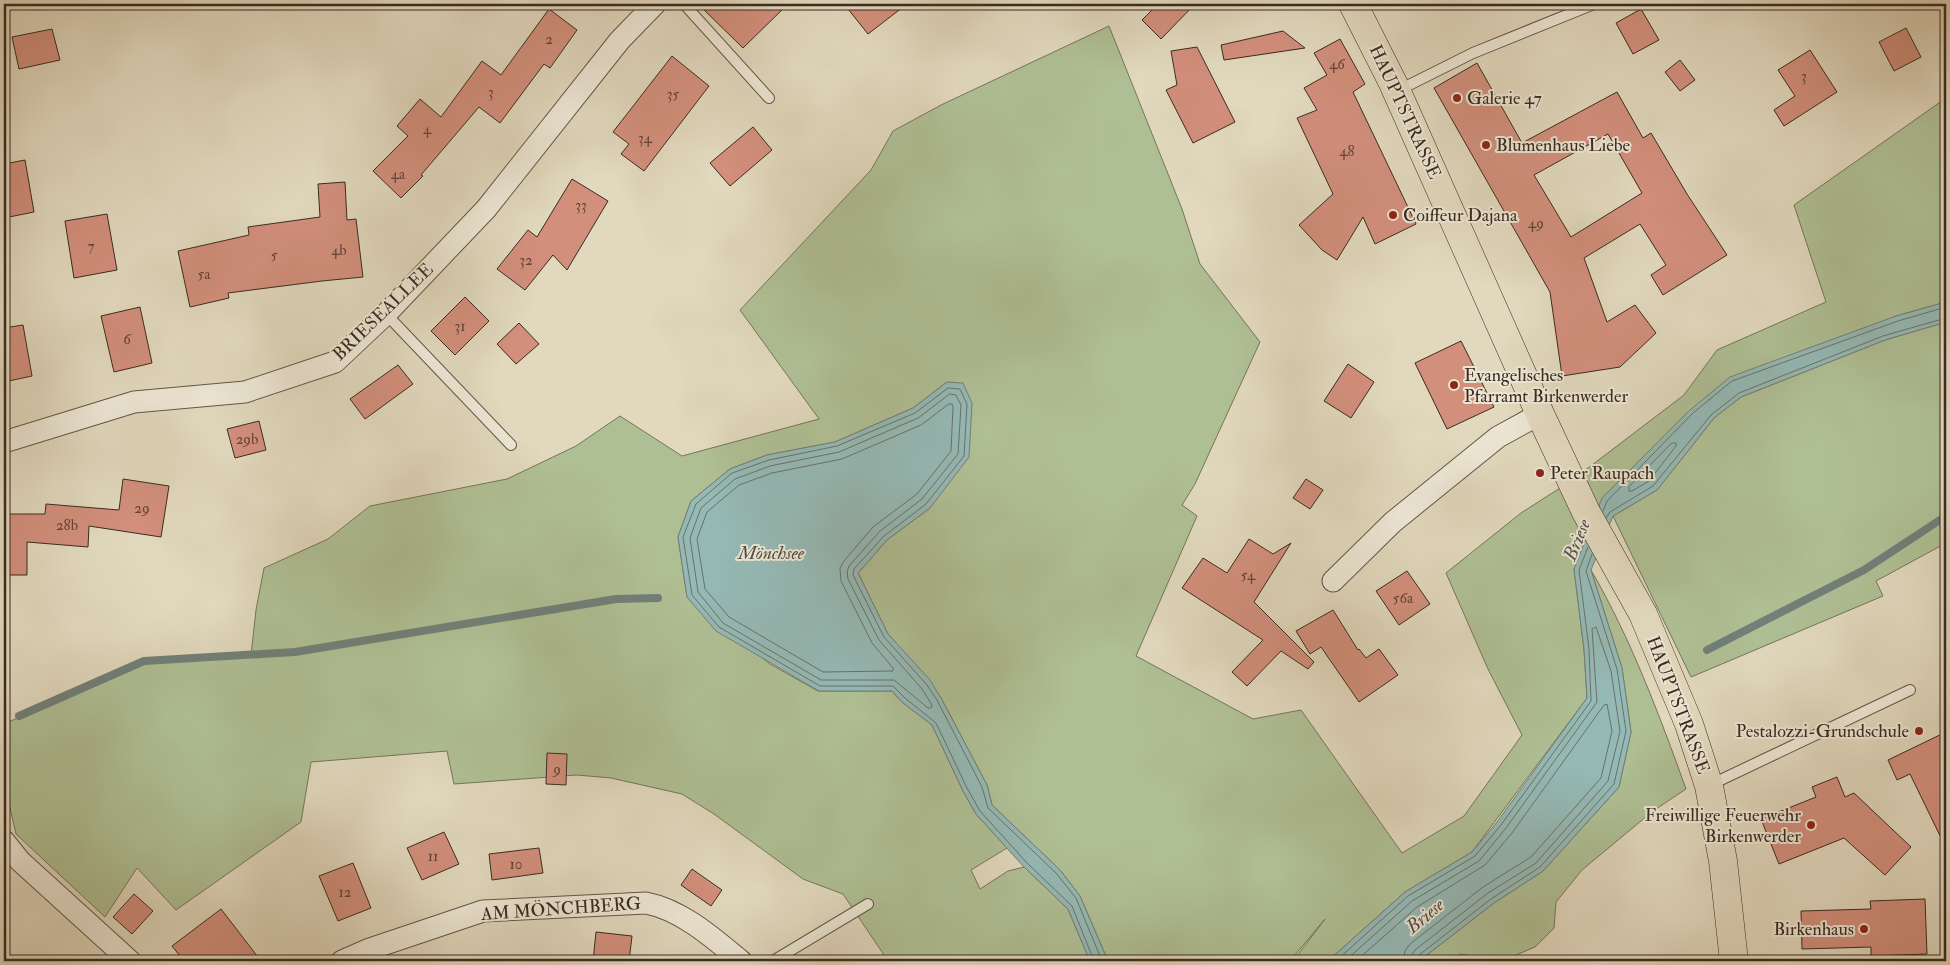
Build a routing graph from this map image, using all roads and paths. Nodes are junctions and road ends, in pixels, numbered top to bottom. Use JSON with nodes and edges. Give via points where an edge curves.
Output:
{"nodes":[{"id":1,"x":655,"y":4,"type":"edge"},
{"id":2,"x":684,"y":4,"type":"edge"},
{"id":3,"x":1353,"y":4,"type":"edge"},
{"id":4,"x":1594,"y":4,"type":"edge"},
{"id":5,"x":1396,"y":92,"type":"junction"},
{"id":6,"x":769,"y":98,"type":"dead end"},
{"id":7,"x":386,"y":314,"type":"junction"},
{"id":8,"x":1540,"y":414,"type":"junction"},
{"id":9,"x":4,"y":442,"type":"edge"},
{"id":10,"x":511,"y":445,"type":"dead end"},
{"id":11,"x":1333,"y":582,"type":"dead end"},
{"id":12,"x":1910,"y":690,"type":"dead end"},
{"id":13,"x":1709,"y":786,"type":"junction"},
{"id":14,"x":4,"y":841,"type":"edge"},
{"id":15,"x":868,"y":904,"type":"dead end"},
{"id":16,"x":130,"y":961,"type":"edge"},
{"id":17,"x":342,"y":961,"type":"edge"},
{"id":18,"x":741,"y":961,"type":"edge"},
{"id":19,"x":773,"y":961,"type":"edge"},
{"id":20,"x":1734,"y":961,"type":"edge"}],
"edges":[{"from":1,"to":7,"type":"street","name":"BRIESEALLEE","via":[[620,40],[486,209]]},
{"from":2,"to":6,"type":"lane"},
{"from":3,"to":5,"type":"main road","name":"HAUPTSTRASSE"},
{"from":4,"to":5,"type":"lane","via":[[1473,53]]},
{"from":5,"to":8,"type":"main road","name":"HAUPTSTRASSE"},
{"from":7,"to":9,"type":"street","name":"BRIESEALLEE","via":[[335,362],[245,392],[134,402]]},
{"from":7,"to":10,"type":"lane"},
{"from":8,"to":11,"type":"street","via":[[1498,437],[1393,522]]},
{"from":8,"to":13,"type":"main road","name":"HAUPTSTRASSE","via":[[1586,512],[1643,614],[1689,724]]},
{"from":12,"to":13,"type":"lane"},
{"from":13,"to":20,"type":"main road","name":"HAUPTSTRASSE"},
{"from":14,"to":16,"type":"street","via":[[20,861]]},
{"from":15,"to":19,"type":"lane"},
{"from":17,"to":18,"type":"street","name":"AM MÖNCHBERG","via":[[483,911],[646,903],[661,906],[705,932]]}]}
